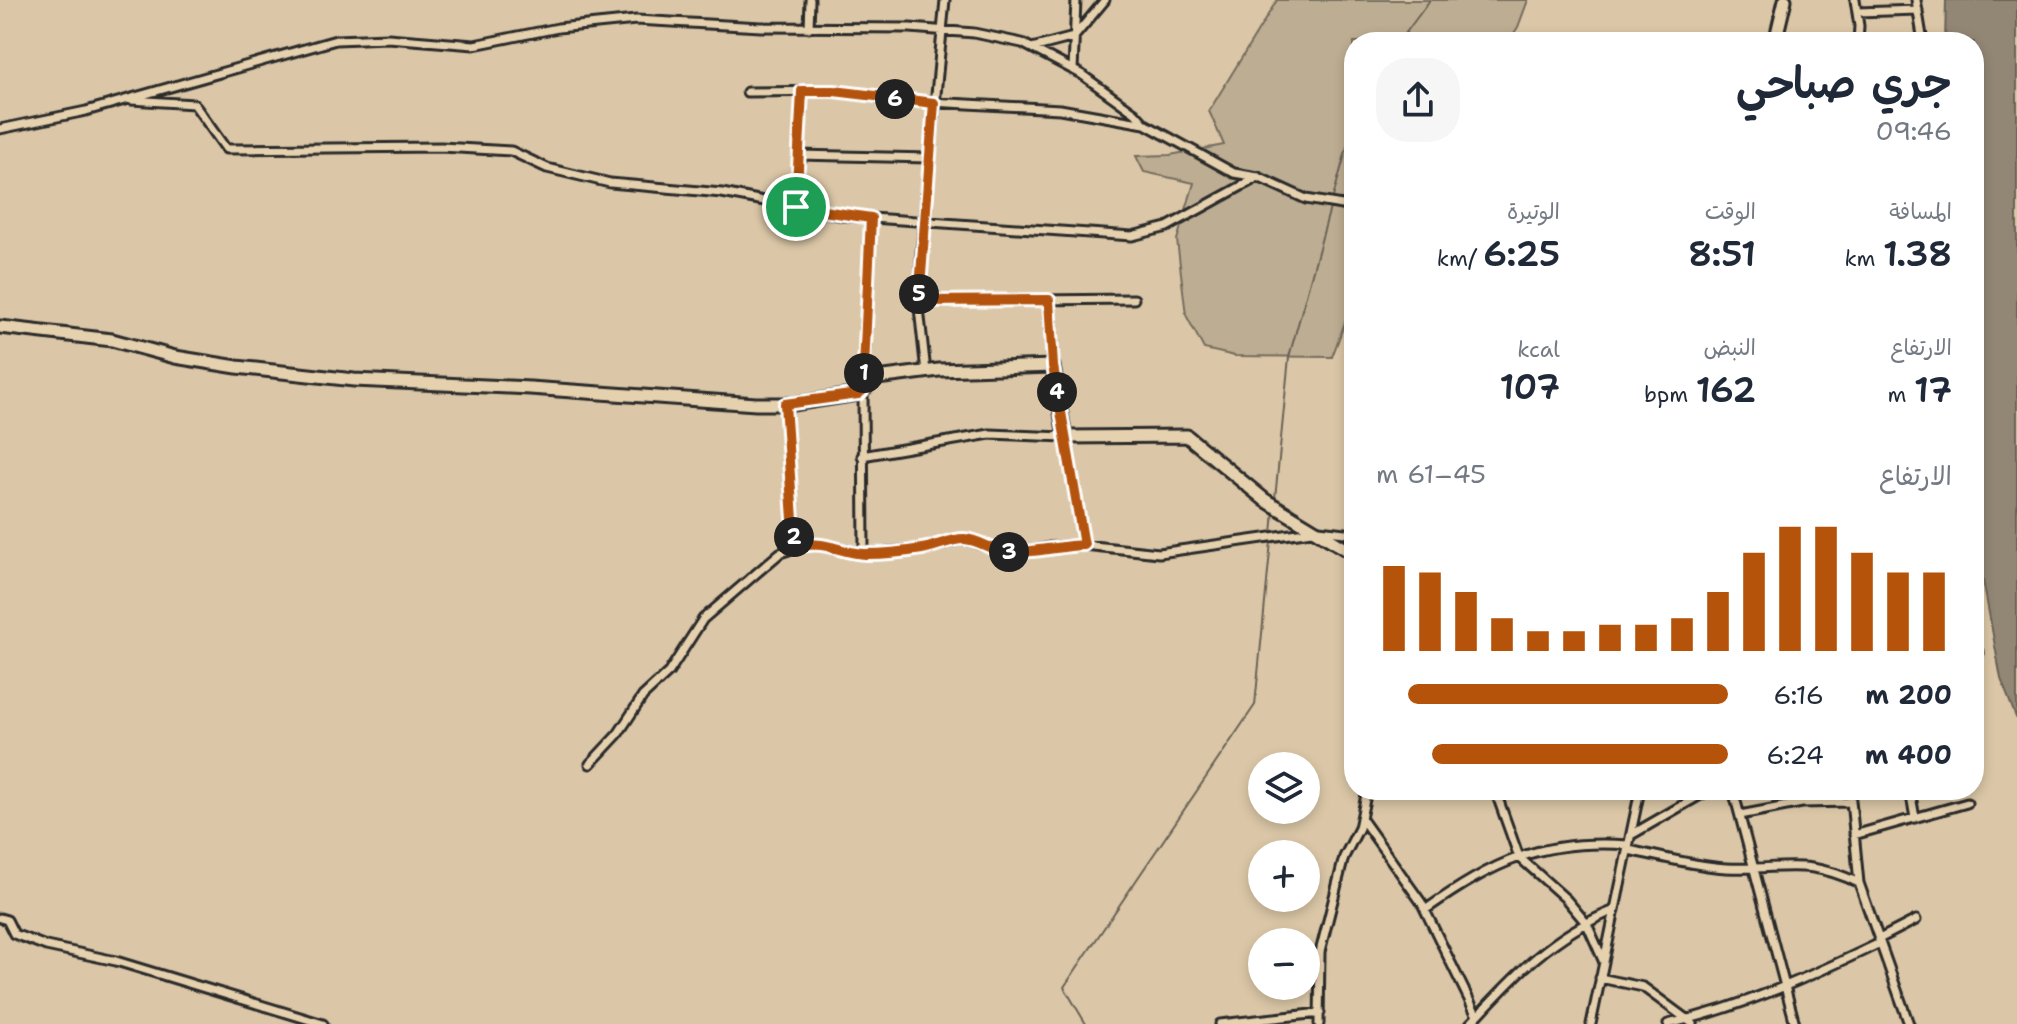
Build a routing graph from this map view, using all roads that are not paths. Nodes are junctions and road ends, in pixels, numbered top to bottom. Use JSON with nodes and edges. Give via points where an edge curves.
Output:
{"nodes":[{"id":1,"x":810,"y":0,"type":"edge"},
{"id":2,"x":945,"y":0,"type":"edge"},
{"id":3,"x":1076,"y":0,"type":"edge"},
{"id":4,"x":1105,"y":0,"type":"edge"},
{"id":5,"x":1785,"y":0,"type":"edge"},
{"id":6,"x":1855,"y":0,"type":"edge"},
{"id":7,"x":1916,"y":0,"type":"edge"},
{"id":8,"x":1918,"y":10,"type":"junction"},
{"id":9,"x":1857,"y":12,"type":"junction"},
{"id":10,"x":809,"y":28,"type":"junction"},
{"id":11,"x":940,"y":30,"type":"junction"},
{"id":12,"x":1777,"y":32,"type":"edge"},
{"id":13,"x":1858,"y":32,"type":"edge"},
{"id":14,"x":1921,"y":32,"type":"edge"},
{"id":15,"x":1074,"y":37,"type":"junction"},
{"id":16,"x":1032,"y":48,"type":"junction"},
{"id":17,"x":1073,"y":70,"type":"junction"},
{"id":18,"x":802,"y":91,"type":"junction"},
{"id":19,"x":747,"y":92,"type":"dead end"},
{"id":20,"x":123,"y":99,"type":"junction"},
{"id":21,"x":934,"y":103,"type":"junction"},
{"id":22,"x":1145,"y":124,"type":"junction"},
{"id":23,"x":0,"y":129,"type":"edge"},
{"id":24,"x":798,"y":155,"type":"junction"},
{"id":25,"x":929,"y":158,"type":"junction"},
{"id":26,"x":1258,"y":177,"type":"junction"},
{"id":27,"x":1344,"y":205,"type":"edge"},
{"id":28,"x":796,"y":207,"type":"junction"},
{"id":29,"x":871,"y":218,"type":"junction"},
{"id":30,"x":924,"y":222,"type":"junction"},
{"id":31,"x":1134,"y":299,"type":"dead end"},
{"id":32,"x":1049,"y":300,"type":"junction"},
{"id":33,"x":919,"y":301,"type":"junction"},
{"id":34,"x":0,"y":327,"type":"edge"},
{"id":35,"x":1053,"y":366,"type":"junction"},
{"id":36,"x":926,"y":372,"type":"junction"},
{"id":37,"x":863,"y":390,"type":"junction"},
{"id":38,"x":785,"y":404,"type":"junction"},
{"id":39,"x":1065,"y":437,"type":"junction"},
{"id":40,"x":862,"y":456,"type":"junction"},
{"id":41,"x":1319,"y":530,"type":"junction"},
{"id":42,"x":1344,"y":533,"type":"edge"},
{"id":43,"x":1084,"y":545,"type":"junction"},
{"id":44,"x":1344,"y":547,"type":"edge"},
{"id":45,"x":795,"y":548,"type":"junction"},
{"id":46,"x":864,"y":554,"type":"junction"},
{"id":47,"x":590,"y":764,"type":"dead end"},
{"id":48,"x":1365,"y":800,"type":"edge"},
{"id":49,"x":1499,"y":800,"type":"edge"},
{"id":50,"x":1638,"y":800,"type":"edge"},
{"id":51,"x":1692,"y":800,"type":"edge"},
{"id":52,"x":1736,"y":800,"type":"edge"},
{"id":53,"x":1912,"y":800,"type":"edge"},
{"id":54,"x":1851,"y":802,"type":"joint"},
{"id":55,"x":1967,"y":803,"type":"dead end"},
{"id":56,"x":1740,"y":815,"type":"junction"},
{"id":57,"x":1361,"y":818,"type":"junction"},
{"id":58,"x":1915,"y":818,"type":"junction"},
{"id":59,"x":1631,"y":835,"type":"junction"},
{"id":60,"x":1854,"y":835,"type":"junction"},
{"id":61,"x":1628,"y":848,"type":"junction"},
{"id":62,"x":1519,"y":857,"type":"junction"},
{"id":63,"x":1753,"y":867,"type":"junction"},
{"id":64,"x":1859,"y":883,"type":"junction"},
{"id":65,"x":1425,"y":910,"type":"junction"},
{"id":66,"x":1615,"y":910,"type":"junction"},
{"id":67,"x":0,"y":918,"type":"edge"},
{"id":68,"x":1916,"y":920,"type":"dead end"},
{"id":69,"x":1587,"y":924,"type":"junction"},
{"id":70,"x":1880,"y":941,"type":"junction"},
{"id":71,"x":1604,"y":962,"type":"junction"},
{"id":72,"x":1600,"y":978,"type":"junction"},
{"id":73,"x":1786,"y":988,"type":"junction"},
{"id":74,"x":1320,"y":1013,"type":"junction"},
{"id":75,"x":1477,"y":1016,"type":"junction"},
{"id":76,"x":1690,"y":1022,"type":"edge"},
{"id":77,"x":323,"y":1024,"type":"edge"},
{"id":78,"x":1220,"y":1024,"type":"edge"},
{"id":79,"x":1319,"y":1024,"type":"edge"},
{"id":80,"x":1470,"y":1024,"type":"edge"},
{"id":81,"x":1591,"y":1024,"type":"edge"},
{"id":82,"x":1668,"y":1024,"type":"edge"},
{"id":83,"x":1795,"y":1024,"type":"edge"},
{"id":84,"x":1909,"y":1024,"type":"edge"}],
"edges":[{"from":1,"to":10,"type":"street"},
{"from":2,"to":11,"type":"street"},
{"from":3,"to":15,"type":"street"},
{"from":4,"to":15,"type":"street"},
{"from":5,"to":12,"type":"street"},
{"from":6,"to":9,"type":"street"},
{"from":7,"to":8,"type":"street"},
{"from":8,"to":9,"type":"street"},
{"from":8,"to":14,"type":"street"},
{"from":9,"to":13,"type":"street"},
{"from":10,"to":11,"type":"street"},
{"from":10,"to":20,"type":"street","via":[[636,20],[474,45],[349,38]]},
{"from":11,"to":16,"type":"street"},
{"from":11,"to":21,"type":"street"},
{"from":15,"to":16,"type":"street"},
{"from":15,"to":17,"type":"street"},
{"from":16,"to":17,"type":"street"},
{"from":17,"to":22,"type":"street"},
{"from":18,"to":19,"type":"street"},
{"from":18,"to":21,"type":"street"},
{"from":18,"to":24,"type":"street"},
{"from":20,"to":23,"type":"street"},
{"from":20,"to":28,"type":"street","via":[[194,104],[226,149],[511,151],[547,168],[610,183],[722,193]]},
{"from":21,"to":22,"type":"street","via":[[1060,109]]},
{"from":21,"to":25,"type":"street"},
{"from":22,"to":26,"type":"street","via":[[1234,173]]},
{"from":24,"to":25,"type":"street"},
{"from":24,"to":28,"type":"street"},
{"from":25,"to":30,"type":"street"},
{"from":26,"to":27,"type":"street","via":[[1306,199]]},
{"from":26,"to":30,"type":"street","via":[[1167,227],[1132,236]]},
{"from":28,"to":29,"type":"street"},
{"from":29,"to":30,"type":"street"},
{"from":29,"to":37,"type":"street"},
{"from":30,"to":33,"type":"street"},
{"from":31,"to":32,"type":"street"},
{"from":32,"to":33,"type":"street"},
{"from":32,"to":35,"type":"street"},
{"from":33,"to":36,"type":"street"},
{"from":34,"to":38,"type":"street","via":[[112,340],[237,367],[354,380]]},
{"from":35,"to":36,"type":"street"},
{"from":35,"to":39,"type":"street"},
{"from":36,"to":37,"type":"street","via":[[877,378]]},
{"from":37,"to":38,"type":"street"},
{"from":37,"to":40,"type":"street"},
{"from":38,"to":45,"type":"street"},
{"from":39,"to":40,"type":"street","via":[[990,434]]},
{"from":39,"to":41,"type":"street","via":[[1187,436],[1265,500]]},
{"from":39,"to":43,"type":"street"},
{"from":40,"to":46,"type":"street"},
{"from":41,"to":42,"type":"street"},
{"from":41,"to":43,"type":"street","via":[[1159,553]]},
{"from":41,"to":44,"type":"street"},
{"from":43,"to":46,"type":"street","via":[[1001,552],[965,539]]},
{"from":45,"to":46,"type":"street","via":[[823,543]]},
{"from":45,"to":47,"type":"street","via":[[780,553],[703,619],[669,672],[643,696]]},
{"from":48,"to":57,"type":"street"},
{"from":49,"to":62,"type":"street"},
{"from":50,"to":59,"type":"street"},
{"from":51,"to":59,"type":"street"},
{"from":52,"to":56,"type":"street"},
{"from":53,"to":58,"type":"street"},
{"from":54,"to":56,"type":"street","via":[[1802,803]]},
{"from":54,"to":60,"type":"street"},
{"from":55,"to":58,"type":"street"},
{"from":56,"to":63,"type":"street"},
{"from":57,"to":65,"type":"street"},
{"from":57,"to":74,"type":"street","via":[[1344,857],[1320,952]]},
{"from":58,"to":60,"type":"street"},
{"from":59,"to":61,"type":"street"},
{"from":60,"to":64,"type":"street"},
{"from":61,"to":62,"type":"street","via":[[1562,845]]},
{"from":61,"to":63,"type":"street","via":[[1726,868]]},
{"from":61,"to":66,"type":"street"},
{"from":62,"to":65,"type":"street","via":[[1462,884]]},
{"from":62,"to":69,"type":"street"},
{"from":63,"to":64,"type":"street","via":[[1808,865]]},
{"from":63,"to":73,"type":"street"},
{"from":64,"to":70,"type":"street"},
{"from":65,"to":75,"type":"street"},
{"from":66,"to":69,"type":"street"},
{"from":66,"to":71,"type":"street"},
{"from":67,"to":77,"type":"street","via":[[14,934],[46,946],[116,961]]},
{"from":68,"to":70,"type":"street"},
{"from":69,"to":71,"type":"street"},
{"from":69,"to":75,"type":"street","via":[[1518,971]]},
{"from":70,"to":73,"type":"street"},
{"from":70,"to":84,"type":"street"},
{"from":71,"to":72,"type":"street"},
{"from":72,"to":76,"type":"street","via":[[1643,987]]},
{"from":72,"to":81,"type":"street"},
{"from":73,"to":76,"type":"street"},
{"from":73,"to":83,"type":"street"},
{"from":74,"to":78,"type":"street"},
{"from":74,"to":79,"type":"street"},
{"from":75,"to":80,"type":"street"},
{"from":76,"to":82,"type":"street"}]}
